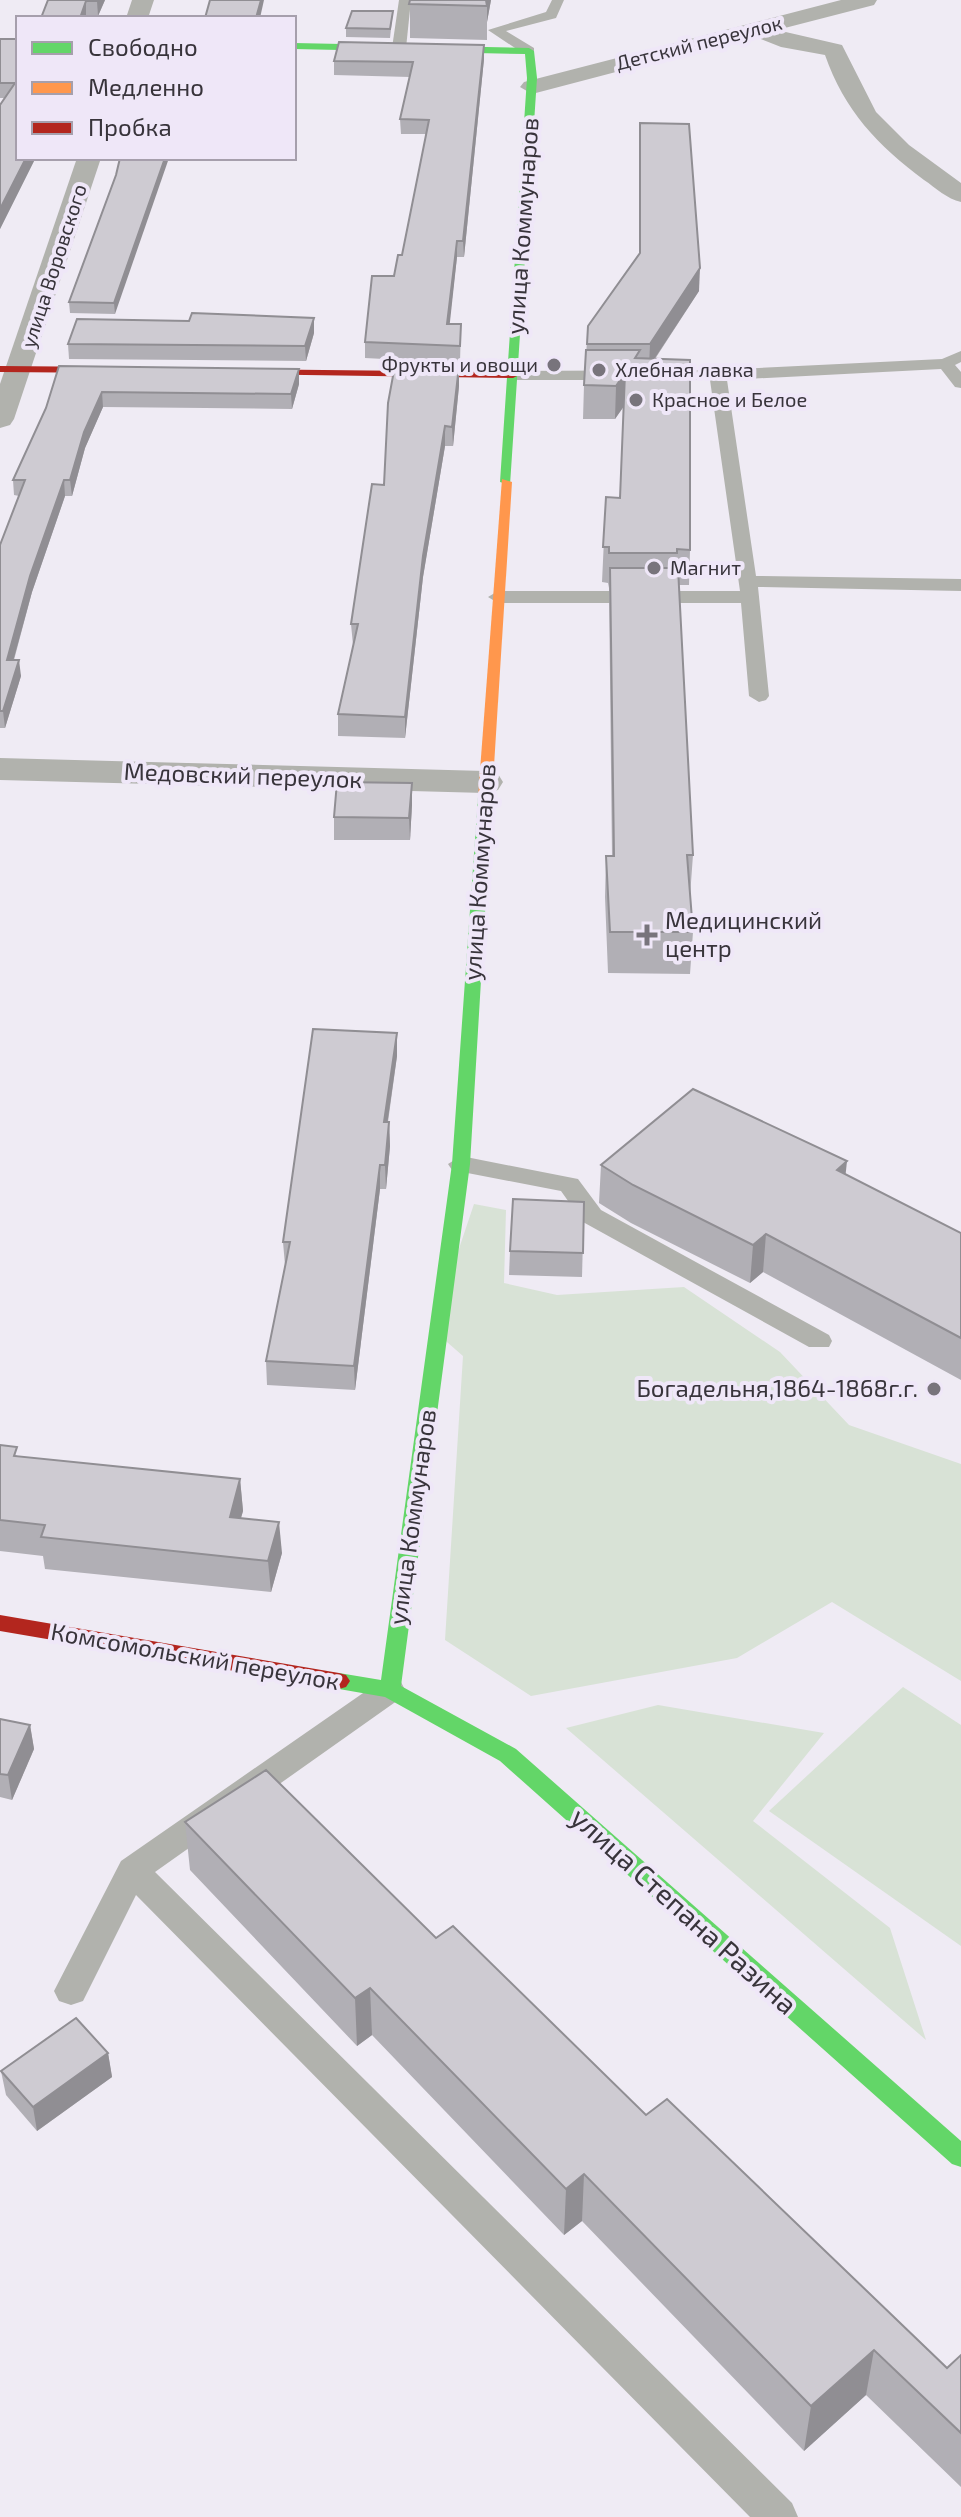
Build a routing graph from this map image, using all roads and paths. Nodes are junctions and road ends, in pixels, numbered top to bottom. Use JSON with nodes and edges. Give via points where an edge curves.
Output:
{"nodes":[{"id":1,"x":405,"y":0,"type":"edge"},
{"id":2,"x":558,"y":0,"type":"edge"},
{"id":3,"x":866,"y":0,"type":"edge"},
{"id":4,"x":755,"y":29,"type":"junction"},
{"id":5,"x":296,"y":46,"type":"edge"},
{"id":6,"x":399,"y":48,"type":"junction"},
{"id":7,"x":529,"y":51,"type":"junction"},
{"id":8,"x":532,"y":87,"type":"junction"},
{"id":9,"x":88,"y":160,"type":"edge"},
{"id":10,"x":961,"y":195,"type":"edge"},
{"id":11,"x":953,"y":360,"type":"edge"},
{"id":12,"x":10,"y":369,"type":"edge"},
{"id":13,"x":131,"y":370,"type":"edge"},
{"id":14,"x":227,"y":371,"type":"edge"},
{"id":15,"x":513,"y":375,"type":"junction"},
{"id":16,"x":718,"y":375,"type":"junction"},
{"id":17,"x":961,"y":383,"type":"edge"},
{"id":18,"x":0,"y":419,"type":"edge"},
{"id":19,"x":961,"y":585,"type":"edge"},
{"id":20,"x":749,"y":589,"type":"junction"},
{"id":21,"x":498,"y":597,"type":"junction"},
{"id":22,"x":759,"y":696,"type":"dead end"},
{"id":23,"x":0,"y":769,"type":"edge"},
{"id":24,"x":485,"y":782,"type":"junction"},
{"id":25,"x":461,"y":1164,"type":"junction"},
{"id":26,"x":819,"y":1341,"type":"dead end"},
{"id":27,"x":0,"y":1623,"type":"edge"},
{"id":28,"x":390,"y":1690,"type":"junction"},
{"id":29,"x":132,"y":1870,"type":"junction"},
{"id":30,"x":71,"y":1991,"type":"dead end"},
{"id":31,"x":961,"y":2156,"type":"edge"},
{"id":32,"x":778,"y":2517,"type":"edge"}],
"edges":[{"from":1,"to":6,"type":"lane"},
{"from":2,"to":7,"type":"lane","via":[[551,15],[495,30]]},
{"from":3,"to":4,"type":"street","name":"Детский переулок"},
{"from":4,"to":8,"type":"street","name":"Детский переулок"},
{"from":4,"to":10,"type":"street","via":[[834,50],[842,79],[885,140]]},
{"from":5,"to":6,"type":"street"},
{"from":6,"to":7,"type":"street"},
{"from":7,"to":8,"type":"street","name":"улица Коммунаров"},
{"from":8,"to":15,"type":"street","name":"улица Коммунаров"},
{"from":9,"to":12,"type":"street","name":"улица Воровского"},
{"from":11,"to":16,"type":"lane"},
{"from":11,"to":17,"type":"lane"},
{"from":12,"to":13,"type":"street"},
{"from":12,"to":18,"type":"street","name":"улица Воровского"},
{"from":14,"to":15,"type":"street"},
{"from":15,"to":16,"type":"lane"},
{"from":15,"to":21,"type":"street","name":"улица Коммунаров"},
{"from":16,"to":20,"type":"lane"},
{"from":19,"to":20,"type":"lane"},
{"from":20,"to":21,"type":"lane"},
{"from":20,"to":22,"type":"lane"},
{"from":21,"to":24,"type":"street","name":"улица Коммунаров"},
{"from":23,"to":24,"type":"street","name":"Медовский переулок"},
{"from":24,"to":25,"type":"street","name":"улица Коммунаров"},
{"from":25,"to":26,"type":"lane","via":[[569,1185],[592,1216]]},
{"from":25,"to":28,"type":"street","name":"улица Коммунаров"},
{"from":27,"to":28,"type":"street","name":"Комсомольский переулок"},
{"from":28,"to":29,"type":"lane"},
{"from":28,"to":31,"type":"street","name":"улица Степана Разина","via":[[508,1755]]},
{"from":29,"to":30,"type":"lane"},
{"from":29,"to":32,"type":"lane"}]}
